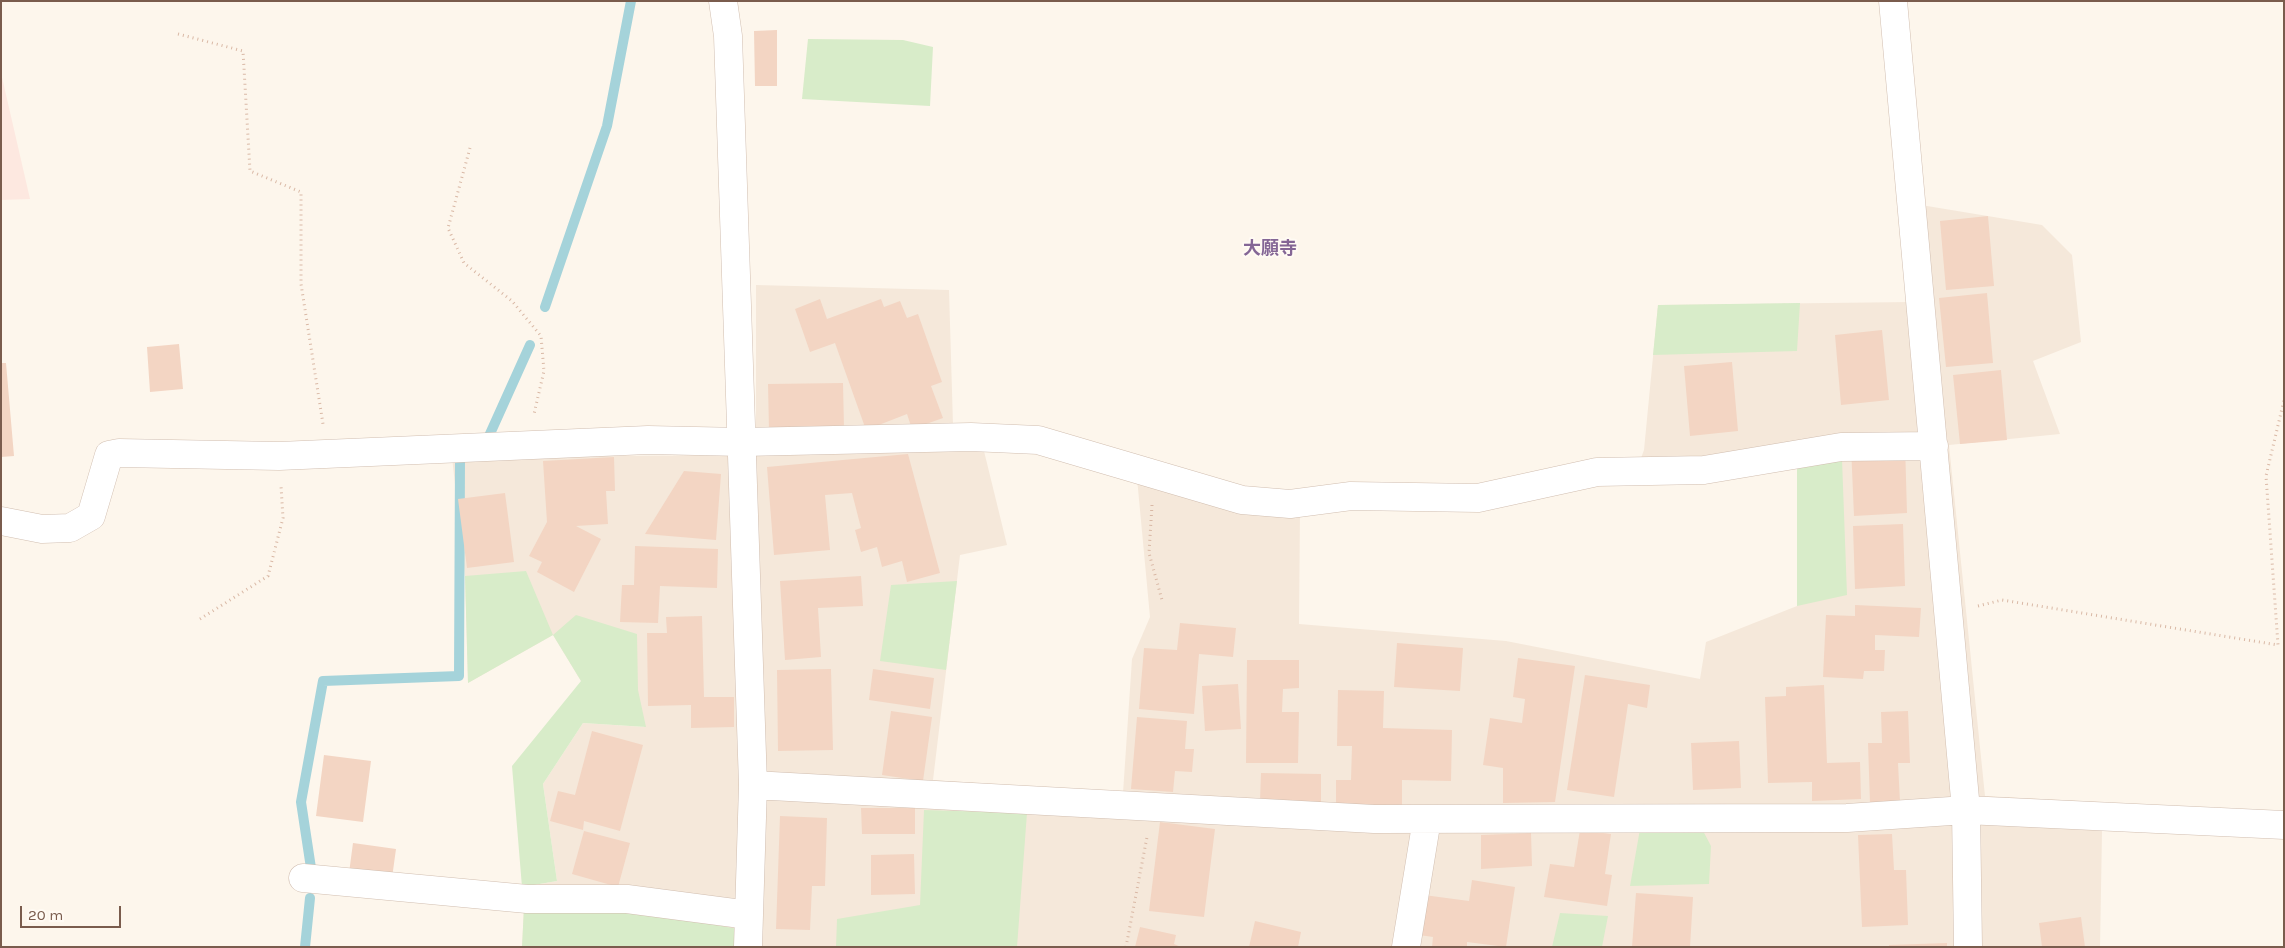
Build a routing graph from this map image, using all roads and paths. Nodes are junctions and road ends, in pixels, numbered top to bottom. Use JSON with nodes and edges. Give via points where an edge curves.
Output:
{"nodes":[{"id":1,"x":723,"y":1,"type":"edge"},
{"id":2,"x":1893,"y":1,"type":"edge"},
{"id":3,"x":178,"y":34,"type":"dead end"},
{"id":4,"x":470,"y":148,"type":"dead end"},
{"id":5,"x":2284,"y":400,"type":"edge"},
{"id":6,"x":744,"y":442,"type":"junction"},
{"id":7,"x":527,"y":446,"type":"junction"},
{"id":8,"x":1934,"y":446,"type":"junction"},
{"id":9,"x":327,"y":454,"type":"junction"},
{"id":10,"x":279,"y":456,"type":"junction"},
{"id":11,"x":1154,"y":474,"type":"junction"},
{"id":12,"x":1,"y":521,"type":"edge"},
{"id":13,"x":1162,"y":600,"type":"dead end"},
{"id":14,"x":1949,"y":614,"type":"junction"},
{"id":15,"x":200,"y":619,"type":"dead end"},
{"id":16,"x":753,"y":785,"type":"junction"},
{"id":17,"x":1153,"y":807,"type":"junction"},
{"id":18,"x":1966,"y":810,"type":"junction"},
{"id":19,"x":1427,"y":819,"type":"junction"},
{"id":20,"x":2284,"y":825,"type":"edge"},
{"id":21,"x":303,"y":878,"type":"dead end"},
{"id":22,"x":748,"y":915,"type":"junction"},
{"id":23,"x":748,"y":947,"type":"edge"},
{"id":24,"x":1126,"y":947,"type":"edge"},
{"id":25,"x":1406,"y":947,"type":"edge"},
{"id":26,"x":1968,"y":947,"type":"edge"}],
"edges":[{"from":1,"to":6,"type":"street","via":[[728,36]]},
{"from":2,"to":8,"type":"street"},
{"from":3,"to":9,"type":"path","via":[[244,51],[250,171],[300,192],[301,284]]},
{"from":4,"to":7,"type":"path","via":[[448,228],[464,263],[512,301],[541,336],[544,371]]},
{"from":5,"to":14,"type":"path","via":[[2266,476],[2278,645],[2002,600]]},
{"from":6,"to":7,"type":"street","via":[[648,440]]},
{"from":6,"to":11,"type":"street","via":[[971,437],[1038,440]]},
{"from":6,"to":16,"type":"street"},
{"from":7,"to":9,"type":"street"},
{"from":8,"to":11,"type":"street","via":[[1841,447],[1704,470],[1597,472],[1478,498],[1352,496],[1290,504],[1242,500]]},
{"from":8,"to":14,"type":"street"},
{"from":9,"to":10,"type":"street"},
{"from":10,"to":12,"type":"street","via":[[109,455],[91,516],[70,528],[42,529]]},
{"from":10,"to":15,"type":"path","via":[[283,518],[268,576]]},
{"from":11,"to":13,"type":"path","via":[[1149,553]]},
{"from":14,"to":18,"type":"street"},
{"from":16,"to":17,"type":"street"},
{"from":16,"to":22,"type":"street"},
{"from":17,"to":19,"type":"street"},
{"from":17,"to":24,"type":"path"},
{"from":18,"to":19,"type":"street","via":[[1847,818]]},
{"from":18,"to":20,"type":"street"},
{"from":18,"to":26,"type":"street"},
{"from":19,"to":25,"type":"street"},
{"from":21,"to":22,"type":"street","via":[[527,898],[627,899]]},
{"from":22,"to":23,"type":"street"}]}
